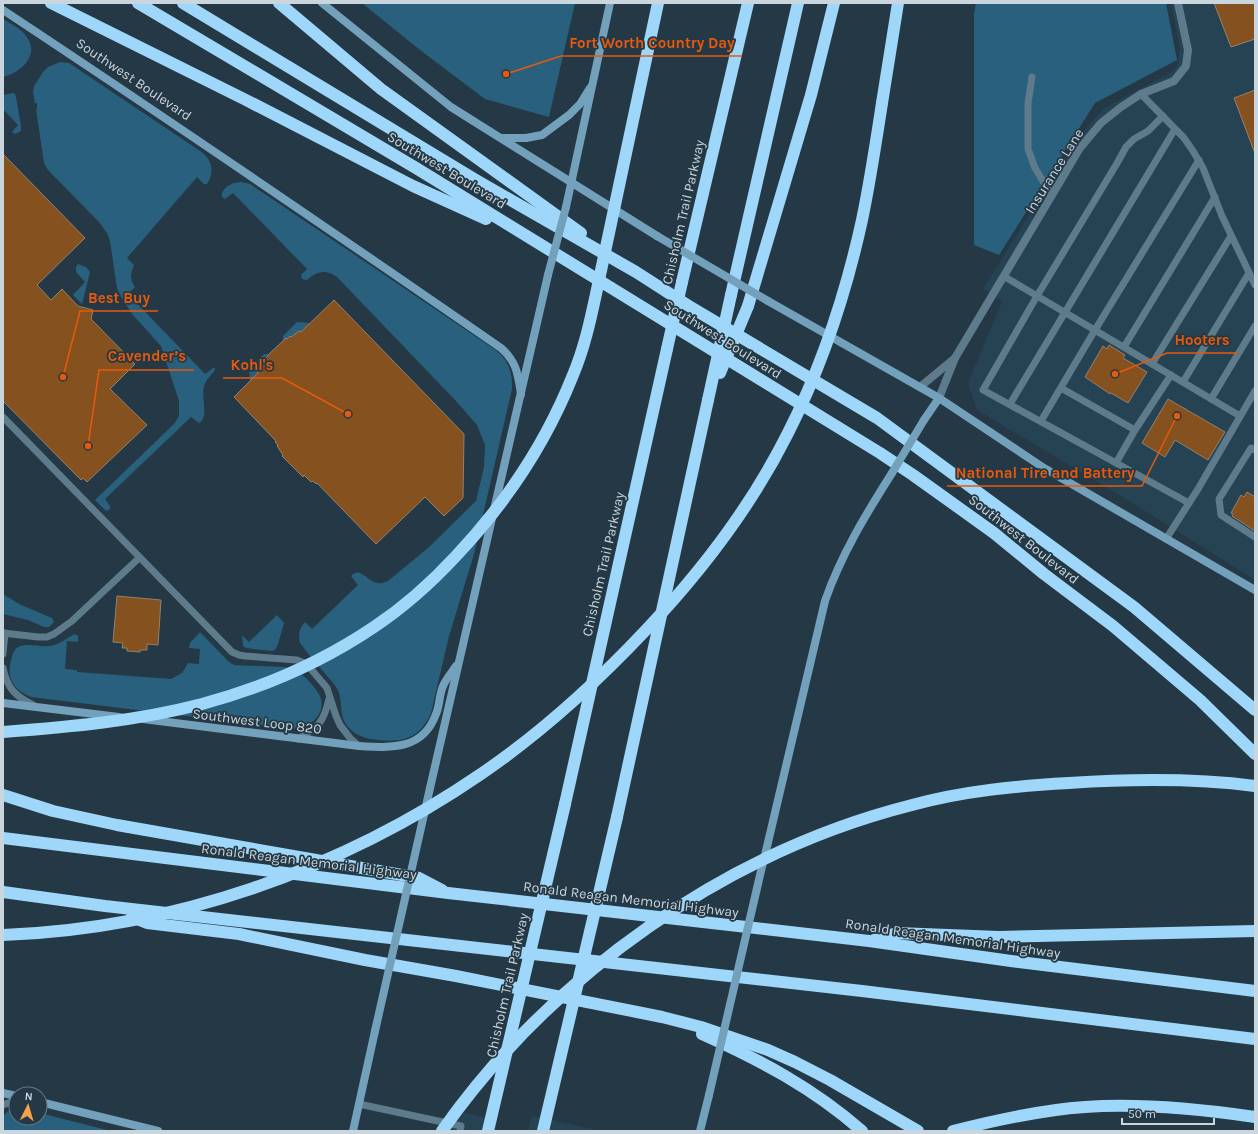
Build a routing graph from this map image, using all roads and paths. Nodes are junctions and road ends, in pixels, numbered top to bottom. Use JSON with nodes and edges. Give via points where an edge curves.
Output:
{"nodes":[{"id":1,"x":51,"y":3,"type":"edge"},
{"id":2,"x":138,"y":3,"type":"edge"},
{"id":3,"x":183,"y":3,"type":"edge"},
{"id":4,"x":279,"y":3,"type":"edge"},
{"id":5,"x":322,"y":3,"type":"edge"},
{"id":6,"x":610,"y":3,"type":"edge"},
{"id":7,"x":658,"y":3,"type":"edge"},
{"id":8,"x":742,"y":3,"type":"edge"},
{"id":9,"x":748,"y":3,"type":"edge"},
{"id":10,"x":798,"y":3,"type":"edge"},
{"id":11,"x":834,"y":3,"type":"edge"},
{"id":12,"x":898,"y":3,"type":"edge"},
{"id":13,"x":1178,"y":3,"type":"edge"},
{"id":14,"x":3,"y":10,"type":"edge"},
{"id":15,"x":735,"y":58,"type":"junction"},
{"id":16,"x":1032,"y":77,"type":"dead end"},
{"id":17,"x":593,"y":82,"type":"junction"},
{"id":18,"x":1141,"y":94,"type":"junction"},
{"id":19,"x":1163,"y":116,"type":"junction"},
{"id":20,"x":1175,"y":129,"type":"junction"},
{"id":21,"x":501,"y":138,"type":"junction"},
{"id":22,"x":1198,"y":160,"type":"junction"},
{"id":23,"x":572,"y":183,"type":"junction"},
{"id":24,"x":1052,"y":196,"type":"junction"},
{"id":25,"x":1215,"y":197,"type":"junction"},
{"id":26,"x":1231,"y":236,"type":"junction"},
{"id":27,"x":533,"y":240,"type":"junction"},
{"id":28,"x":636,"y":272,"type":"junction"},
{"id":29,"x":1249,"y":273,"type":"junction"},
{"id":30,"x":1004,"y":276,"type":"junction"},
{"id":31,"x":1255,"y":285,"type":"edge"},
{"id":32,"x":1037,"y":296,"type":"junction"},
{"id":33,"x":1065,"y":313,"type":"junction"},
{"id":34,"x":1255,"y":326,"type":"edge"},
{"id":35,"x":1095,"y":330,"type":"junction"},
{"id":36,"x":1124,"y":347,"type":"junction"},
{"id":37,"x":955,"y":358,"type":"junction"},
{"id":38,"x":1152,"y":364,"type":"junction"},
{"id":39,"x":1171,"y":375,"type":"junction"},
{"id":40,"x":1183,"y":382,"type":"junction"},
{"id":41,"x":920,"y":387,"type":"junction"},
{"id":42,"x":1060,"y":388,"type":"junction"},
{"id":43,"x":1255,"y":391,"type":"edge"},
{"id":44,"x":521,"y":394,"type":"junction"},
{"id":45,"x":939,"y":398,"type":"junction"},
{"id":46,"x":1211,"y":399,"type":"junction"},
{"id":47,"x":708,"y":400,"type":"junction"},
{"id":48,"x":1010,"y":404,"type":"junction"},
{"id":49,"x":1240,"y":416,"type":"junction"},
{"id":50,"x":3,"y":417,"type":"edge"},
{"id":51,"x":1041,"y":421,"type":"junction"},
{"id":52,"x":1135,"y":430,"type":"junction"},
{"id":53,"x":1254,"y":447,"type":"edge"},
{"id":54,"x":1116,"y":463,"type":"junction"},
{"id":55,"x":1189,"y":503,"type":"junction"},
{"id":56,"x":1255,"y":537,"type":"edge"},
{"id":57,"x":1166,"y":539,"type":"junction"},
{"id":58,"x":139,"y":558,"type":"junction"},
{"id":59,"x":1255,"y":590,"type":"edge"},
{"id":60,"x":4,"y":633,"type":"edge"},
{"id":61,"x":3,"y":654,"type":"edge"},
{"id":62,"x":459,"y":662,"type":"junction"},
{"id":63,"x":3,"y":668,"type":"edge"},
{"id":64,"x":330,"y":697,"type":"junction"},
{"id":65,"x":3,"y":703,"type":"edge"},
{"id":66,"x":36,"y":707,"type":"junction"},
{"id":67,"x":1255,"y":710,"type":"edge"},
{"id":68,"x":3,"y":732,"type":"edge"},
{"id":69,"x":298,"y":739,"type":"junction"},
{"id":70,"x":359,"y":746,"type":"junction"},
{"id":71,"x":1255,"y":754,"type":"edge"},
{"id":72,"x":1255,"y":786,"type":"edge"},
{"id":73,"x":3,"y":795,"type":"edge"},
{"id":74,"x":3,"y":838,"type":"edge"},
{"id":75,"x":3,"y":892,"type":"edge"},
{"id":76,"x":448,"y":893,"type":"junction"},
{"id":77,"x":105,"y":906,"type":"junction"},
{"id":78,"x":1255,"y":931,"type":"edge"},
{"id":79,"x":3,"y":935,"type":"edge"},
{"id":80,"x":869,"y":941,"type":"junction"},
{"id":81,"x":1255,"y":991,"type":"edge"},
{"id":82,"x":662,"y":1017,"type":"junction"},
{"id":83,"x":1255,"y":1039,"type":"edge"},
{"id":84,"x":48,"y":1104,"type":"edge"},
{"id":85,"x":359,"y":1104,"type":"junction"},
{"id":86,"x":1255,"y":1117,"type":"edge"},
{"id":87,"x":158,"y":1131,"type":"edge"},
{"id":88,"x":353,"y":1131,"type":"edge"},
{"id":89,"x":442,"y":1131,"type":"edge"},
{"id":90,"x":460,"y":1131,"type":"edge"},
{"id":91,"x":488,"y":1131,"type":"edge"},
{"id":92,"x":543,"y":1131,"type":"edge"},
{"id":93,"x":700,"y":1131,"type":"edge"},
{"id":94,"x":862,"y":1131,"type":"edge"},
{"id":95,"x":918,"y":1131,"type":"edge"},
{"id":96,"x":953,"y":1131,"type":"edge"}],
"edges":[{"from":1,"to":27,"type":"highway","via":[[413,186]]},
{"from":2,"to":27,"type":"highway","name":"Southwest Boulevard"},
{"from":3,"to":28,"type":"highway","name":"Southwest Boulevard","via":[[474,179]]},
{"from":4,"to":28,"type":"highway","via":[[381,89]]},
{"from":5,"to":21,"type":"main road","via":[[451,107]]},
{"from":6,"to":17,"type":"main road"},
{"from":7,"to":68,"type":"highway","bridge":true,"via":[[602,269],[581,354],[535,453],[487,522],[435,578],[396,612],[350,642],[269,682],[174,710],[52,728]]},
{"from":8,"to":15,"type":"highway"},
{"from":9,"to":15,"type":"highway","name":"Chisholm Trail Parkway"},
{"from":10,"to":47,"type":"highway","bridge":true},
{"from":11,"to":47,"type":"highway","bridge":true,"via":[[808,102],[748,306]]},
{"from":12,"to":79,"type":"highway","bridge":true,"via":[[862,219],[832,328],[805,397],[753,496],[733,526],[674,600],[605,673],[549,723],[481,774],[416,814],[322,861],[238,893],[164,913],[87,928]]},
{"from":13,"to":18,"type":"street","name":"Insurance Lane","via":[[1188,50],[1186,66],[1174,81]]},
{"from":14,"to":44,"type":"main road","name":"Southwest Boulevard","via":[[225,158],[501,348],[513,362]]},
{"from":15,"to":91,"type":"highway","name":"Chisholm Trail Parkway","bridge":true},
{"from":16,"to":24,"type":"lane","via":[[1028,103],[1028,149],[1035,168]]},
{"from":17,"to":21,"type":"main road","via":[[580,104],[542,135]]},
{"from":17,"to":23,"type":"main road"},
{"from":18,"to":19,"type":"lane"},
{"from":18,"to":24,"type":"street","name":"Insurance Lane","via":[[1101,123],[1080,148]]},
{"from":19,"to":20,"type":"lane"},
{"from":19,"to":32,"type":"lane","via":[[1126,147]]},
{"from":20,"to":22,"type":"lane"},
{"from":20,"to":33,"type":"lane"},
{"from":21,"to":23,"type":"main road"},
{"from":22,"to":25,"type":"lane"},
{"from":22,"to":35,"type":"lane"},
{"from":23,"to":41,"type":"main road","bridge":true,"via":[[657,236]]},
{"from":23,"to":44,"type":"main road","bridge":true},
{"from":24,"to":30,"type":"street","name":"Insurance Lane"},
{"from":25,"to":26,"type":"lane"},
{"from":25,"to":36,"type":"lane"},
{"from":26,"to":29,"type":"lane"},
{"from":26,"to":38,"type":"lane"},
{"from":27,"to":71,"type":"highway","name":"Southwest Boulevard","via":[[913,475],[994,533],[1114,626],[1200,700]]},
{"from":28,"to":67,"type":"highway","name":"Southwest Boulevard","via":[[698,312],[877,418],[1134,607]]},
{"from":29,"to":31,"type":"lane"},
{"from":29,"to":40,"type":"lane"},
{"from":30,"to":32,"type":"lane"},
{"from":30,"to":37,"type":"street","name":"Insurance Lane"},
{"from":32,"to":33,"type":"lane"},
{"from":32,"to":48,"type":"lane","via":[[983,390]]},
{"from":33,"to":35,"type":"lane"},
{"from":33,"to":48,"type":"lane"},
{"from":34,"to":46,"type":"lane"},
{"from":35,"to":36,"type":"lane"},
{"from":35,"to":42,"type":"lane"},
{"from":36,"to":38,"type":"lane"},
{"from":37,"to":41,"type":"street","name":"Insurance Lane"},
{"from":37,"to":45,"type":"street","name":"Insurance Lane"},
{"from":38,"to":39,"type":"lane"},
{"from":39,"to":40,"type":"lane"},
{"from":39,"to":52,"type":"lane"},
{"from":40,"to":46,"type":"lane"},
{"from":41,"to":45,"type":"main road"},
{"from":42,"to":51,"type":"lane"},
{"from":42,"to":52,"type":"lane"},
{"from":43,"to":49,"type":"lane"},
{"from":44,"to":62,"type":"main road"},
{"from":45,"to":57,"type":"main road","via":[[1044,468]]},
{"from":45,"to":93,"type":"main road","bridge":true,"via":[[863,520],[832,580],[825,601]]},
{"from":46,"to":49,"type":"lane"},
{"from":47,"to":92,"type":"highway","bridge":true,"via":[[617,817]]},
{"from":48,"to":51,"type":"lane"},
{"from":49,"to":55,"type":"lane"},
{"from":50,"to":58,"type":"lane"},
{"from":51,"to":54,"type":"lane"},
{"from":52,"to":54,"type":"lane"},
{"from":53,"to":56,"type":"lane","via":[[1219,499],[1221,515]]},
{"from":54,"to":55,"type":"lane"},
{"from":55,"to":57,"type":"lane"},
{"from":57,"to":59,"type":"main road"},
{"from":58,"to":60,"type":"lane","via":[[72,621],[54,634],[38,637]]},
{"from":58,"to":64,"type":"lane","via":[[232,652],[245,656],[297,660],[310,668],[327,688]]},
{"from":60,"to":61,"type":"lane"},
{"from":62,"to":70,"type":"main road","name":"Southwest Loop 820","via":[[443,685],[436,714],[430,728],[421,738],[407,745],[393,747]]},
{"from":62,"to":85,"type":"main road","bridge":true},
{"from":63,"to":66,"type":"lane","via":[[7,683],[17,696]]},
{"from":64,"to":69,"type":"lane","via":[[321,722]]},
{"from":64,"to":70,"type":"lane","via":[[340,725]]},
{"from":65,"to":66,"type":"main road","name":"Southwest Loop 820"},
{"from":66,"to":69,"type":"main road","name":"Southwest Loop 820"},
{"from":69,"to":70,"type":"main road","name":"Southwest Loop 820"},
{"from":72,"to":89,"type":"highway","bridge":true,"via":[[1144,780],[1033,785],[986,791],[950,796],[891,810],[795,845],[752,864],[677,908],[592,970],[519,1038],[475,1087]]},
{"from":73,"to":76,"type":"highway","via":[[53,811],[117,825],[420,878]]},
{"from":74,"to":76,"type":"highway","name":"Ronald Reagan Memorial Highway"},
{"from":75,"to":77,"type":"highway"},
{"from":76,"to":80,"type":"highway","name":"Ronald Reagan Memorial Highway"},
{"from":77,"to":82,"type":"highway","via":[[147,923],[239,934]]},
{"from":77,"to":83,"type":"highway","via":[[862,991]]},
{"from":78,"to":80,"type":"highway","via":[[999,937],[897,933]]},
{"from":80,"to":81,"type":"highway","name":"Ronald Reagan Memorial Highway"},
{"from":82,"to":94,"type":"highway","via":[[769,1066],[827,1103]]},
{"from":82,"to":95,"type":"highway","via":[[734,1038],[795,1062]]},
{"from":84,"to":87,"type":"main road"},
{"from":85,"to":88,"type":"main road"},
{"from":85,"to":90,"type":"lane","via":[[461,1126]]},
{"from":86,"to":96,"type":"highway","via":[[1132,1106],[1085,1107],[1012,1116]]}]}
